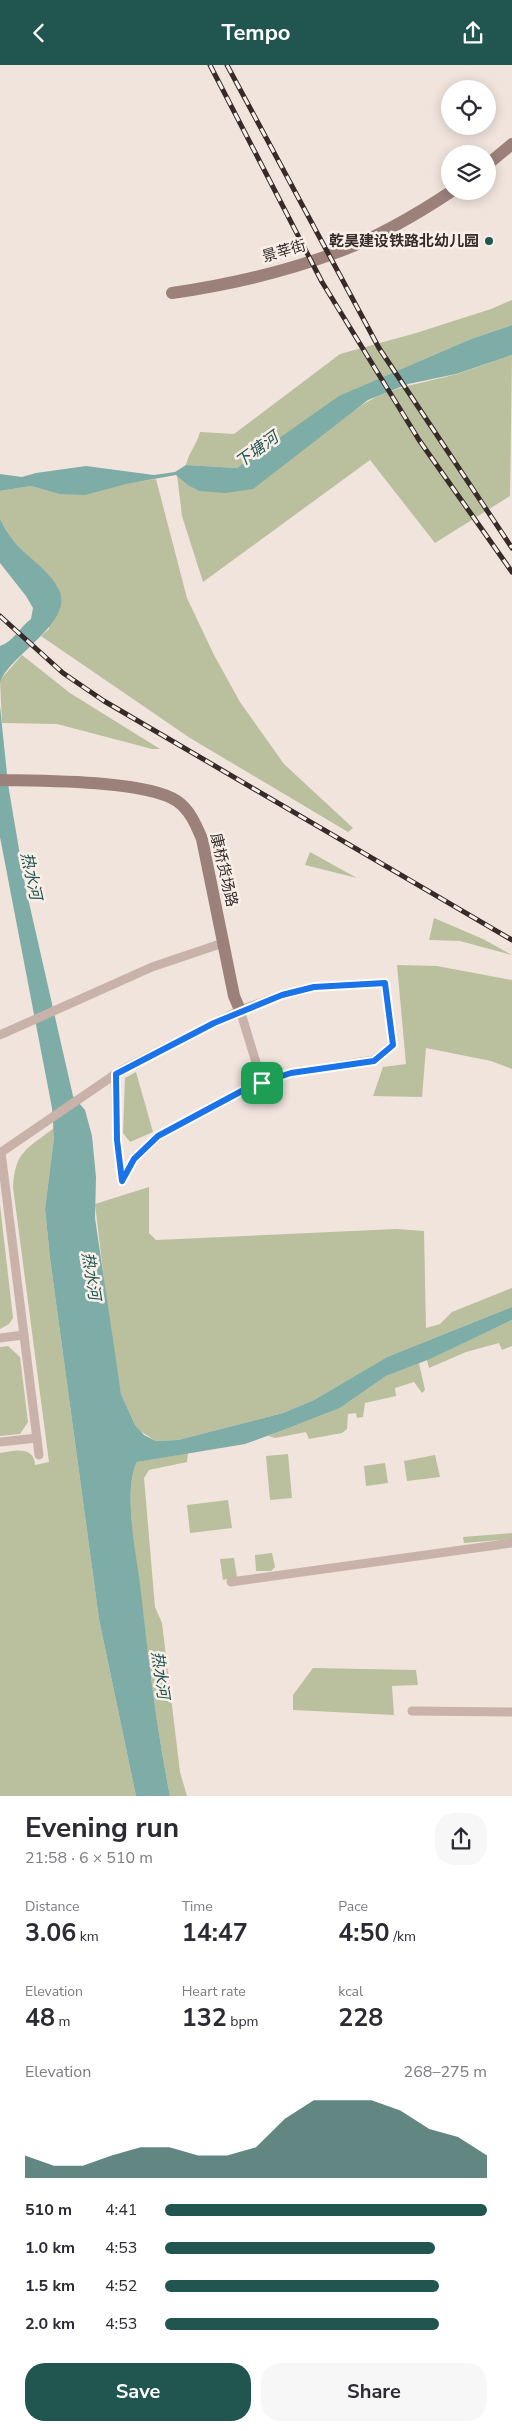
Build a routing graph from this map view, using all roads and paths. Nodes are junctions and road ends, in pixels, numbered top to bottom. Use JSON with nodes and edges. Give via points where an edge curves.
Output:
{"nodes":[{"id":1,"x":512,"y":144,"type":"edge"},
{"id":2,"x":496,"y":157,"type":"edge"},
{"id":3,"x":441,"y":198,"type":"edge"},
{"id":4,"x":172,"y":293,"type":"dead end"},
{"id":5,"x":0,"y":780,"type":"edge"},
{"id":6,"x":223,"y":943,"type":"junction"},
{"id":7,"x":240,"y":1011,"type":"junction"},
{"id":8,"x":0,"y":1035,"type":"edge"},
{"id":9,"x":116,"y":1074,"type":"junction"},
{"id":10,"x":262,"y":1083,"type":"junction"},
{"id":11,"x":0,"y":1153,"type":"edge"},
{"id":12,"x":24,"y":1335,"type":"junction"},
{"id":13,"x":0,"y":1338,"type":"edge"},
{"id":14,"x":37,"y":1438,"type":"junction"},
{"id":15,"x":0,"y":1442,"type":"edge"},
{"id":16,"x":40,"y":1455,"type":"dead end"},
{"id":17,"x":512,"y":1543,"type":"edge"},
{"id":18,"x":231,"y":1582,"type":"dead end"},
{"id":19,"x":412,"y":1711,"type":"dead end"},
{"id":20,"x":512,"y":1712,"type":"edge"}],
"edges":[{"from":1,"to":2,"type":"street"},
{"from":3,"to":4,"type":"street","name":"景莘街","via":[[418,213],[337,252],[286,268]]},
{"from":5,"to":6,"type":"street","name":"康桥货场路","via":[[120,786],[162,793],[179,802],[194,819],[202,839]]},
{"from":6,"to":7,"type":"street","name":"康桥货场路"},
{"from":6,"to":8,"type":"street","via":[[152,967]]},
{"from":7,"to":9,"type":"street"},
{"from":7,"to":10,"type":"street"},
{"from":7,"to":10,"type":"street","via":[[314,987],[385,983],[393,1045],[374,1061],[291,1073]]},
{"from":9,"to":10,"type":"street","via":[[117,1140],[122,1181],[134,1159],[158,1136]]},
{"from":9,"to":11,"type":"street"},
{"from":11,"to":12,"type":"street"},
{"from":12,"to":13,"type":"street"},
{"from":12,"to":14,"type":"street"},
{"from":14,"to":15,"type":"street"},
{"from":14,"to":16,"type":"street"},
{"from":17,"to":18,"type":"street"},
{"from":19,"to":20,"type":"street"}]}
